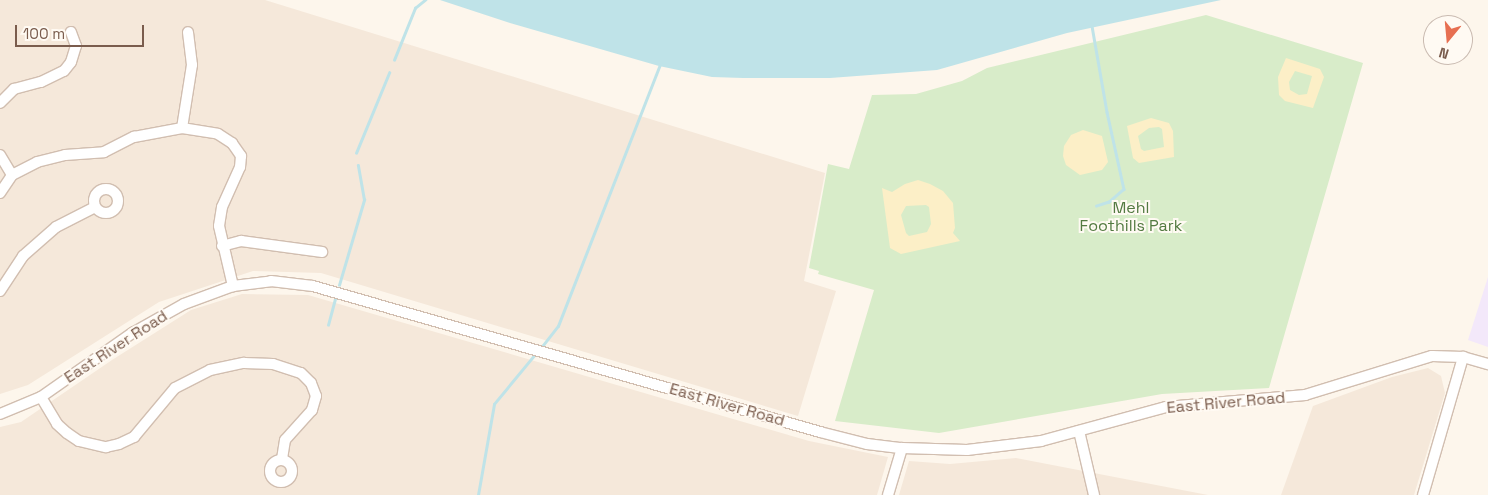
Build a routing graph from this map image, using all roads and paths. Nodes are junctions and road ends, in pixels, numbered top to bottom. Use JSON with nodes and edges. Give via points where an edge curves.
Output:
{"nodes":[{"id":1,"x":71,"y":32,"type":"dead end"},
{"id":2,"x":188,"y":32,"type":"dead end"},
{"id":3,"x":0,"y":102,"type":"edge"},
{"id":4,"x":182,"y":128,"type":"junction"},
{"id":5,"x":0,"y":155,"type":"edge"},
{"id":6,"x":12,"y":175,"type":"junction"},
{"id":7,"x":0,"y":193,"type":"edge"},
{"id":8,"x":95,"y":207,"type":"dead end"},
{"id":9,"x":222,"y":246,"type":"junction"},
{"id":10,"x":322,"y":252,"type":"dead end"},
{"id":11,"x":233,"y":286,"type":"junction"},
{"id":12,"x":0,"y":291,"type":"edge"},
{"id":13,"x":1464,"y":357,"type":"junction"},
{"id":14,"x":1488,"y":364,"type":"edge"},
{"id":15,"x":41,"y":397,"type":"junction"},
{"id":16,"x":0,"y":414,"type":"edge"},
{"id":17,"x":1079,"y":430,"type":"junction"},
{"id":18,"x":902,"y":448,"type":"junction"},
{"id":19,"x":282,"y":459,"type":"dead end"},
{"id":20,"x":888,"y":495,"type":"edge"},
{"id":21,"x":1094,"y":495,"type":"edge"},
{"id":22,"x":1423,"y":495,"type":"edge"}],
"edges":[{"from":1,"to":3,"type":"street","via":[[76,46],[64,71],[14,90]]},
{"from":2,"to":4,"type":"street","via":[[192,65]]},
{"from":4,"to":6,"type":"street","via":[[134,137],[104,152],[65,155],[37,162]]},
{"from":4,"to":9,"type":"street","via":[[218,134],[232,143],[241,156],[240,167],[222,207],[219,226]]},
{"from":5,"to":6,"type":"street"},
{"from":6,"to":7,"type":"street"},
{"from":8,"to":12,"type":"street","via":[[56,227],[23,256]]},
{"from":9,"to":10,"type":"street","via":[[241,241]]},
{"from":9,"to":11,"type":"street"},
{"from":11,"to":15,"type":"street","name":"East River Road","via":[[158,317]]},
{"from":11,"to":18,"type":"street","name":"East River Road","via":[[272,281],[314,286],[820,432],[867,444]]},
{"from":13,"to":14,"type":"street","name":"East River Road"},
{"from":13,"to":17,"type":"street","name":"East River Road","via":[[1432,356],[1305,395],[1166,407]]},
{"from":13,"to":22,"type":"street"},
{"from":15,"to":16,"type":"street","name":"East River Road"},
{"from":15,"to":19,"type":"street","via":[[67,433],[79,441],[106,447],[134,437],[175,388],[210,370],[244,363],[273,364],[301,373],[311,382],[316,396],[312,410],[285,440]]},
{"from":17,"to":18,"type":"street","name":"East River Road","via":[[1041,441],[967,450]]},
{"from":17,"to":21,"type":"street"},
{"from":18,"to":20,"type":"street"}]}
